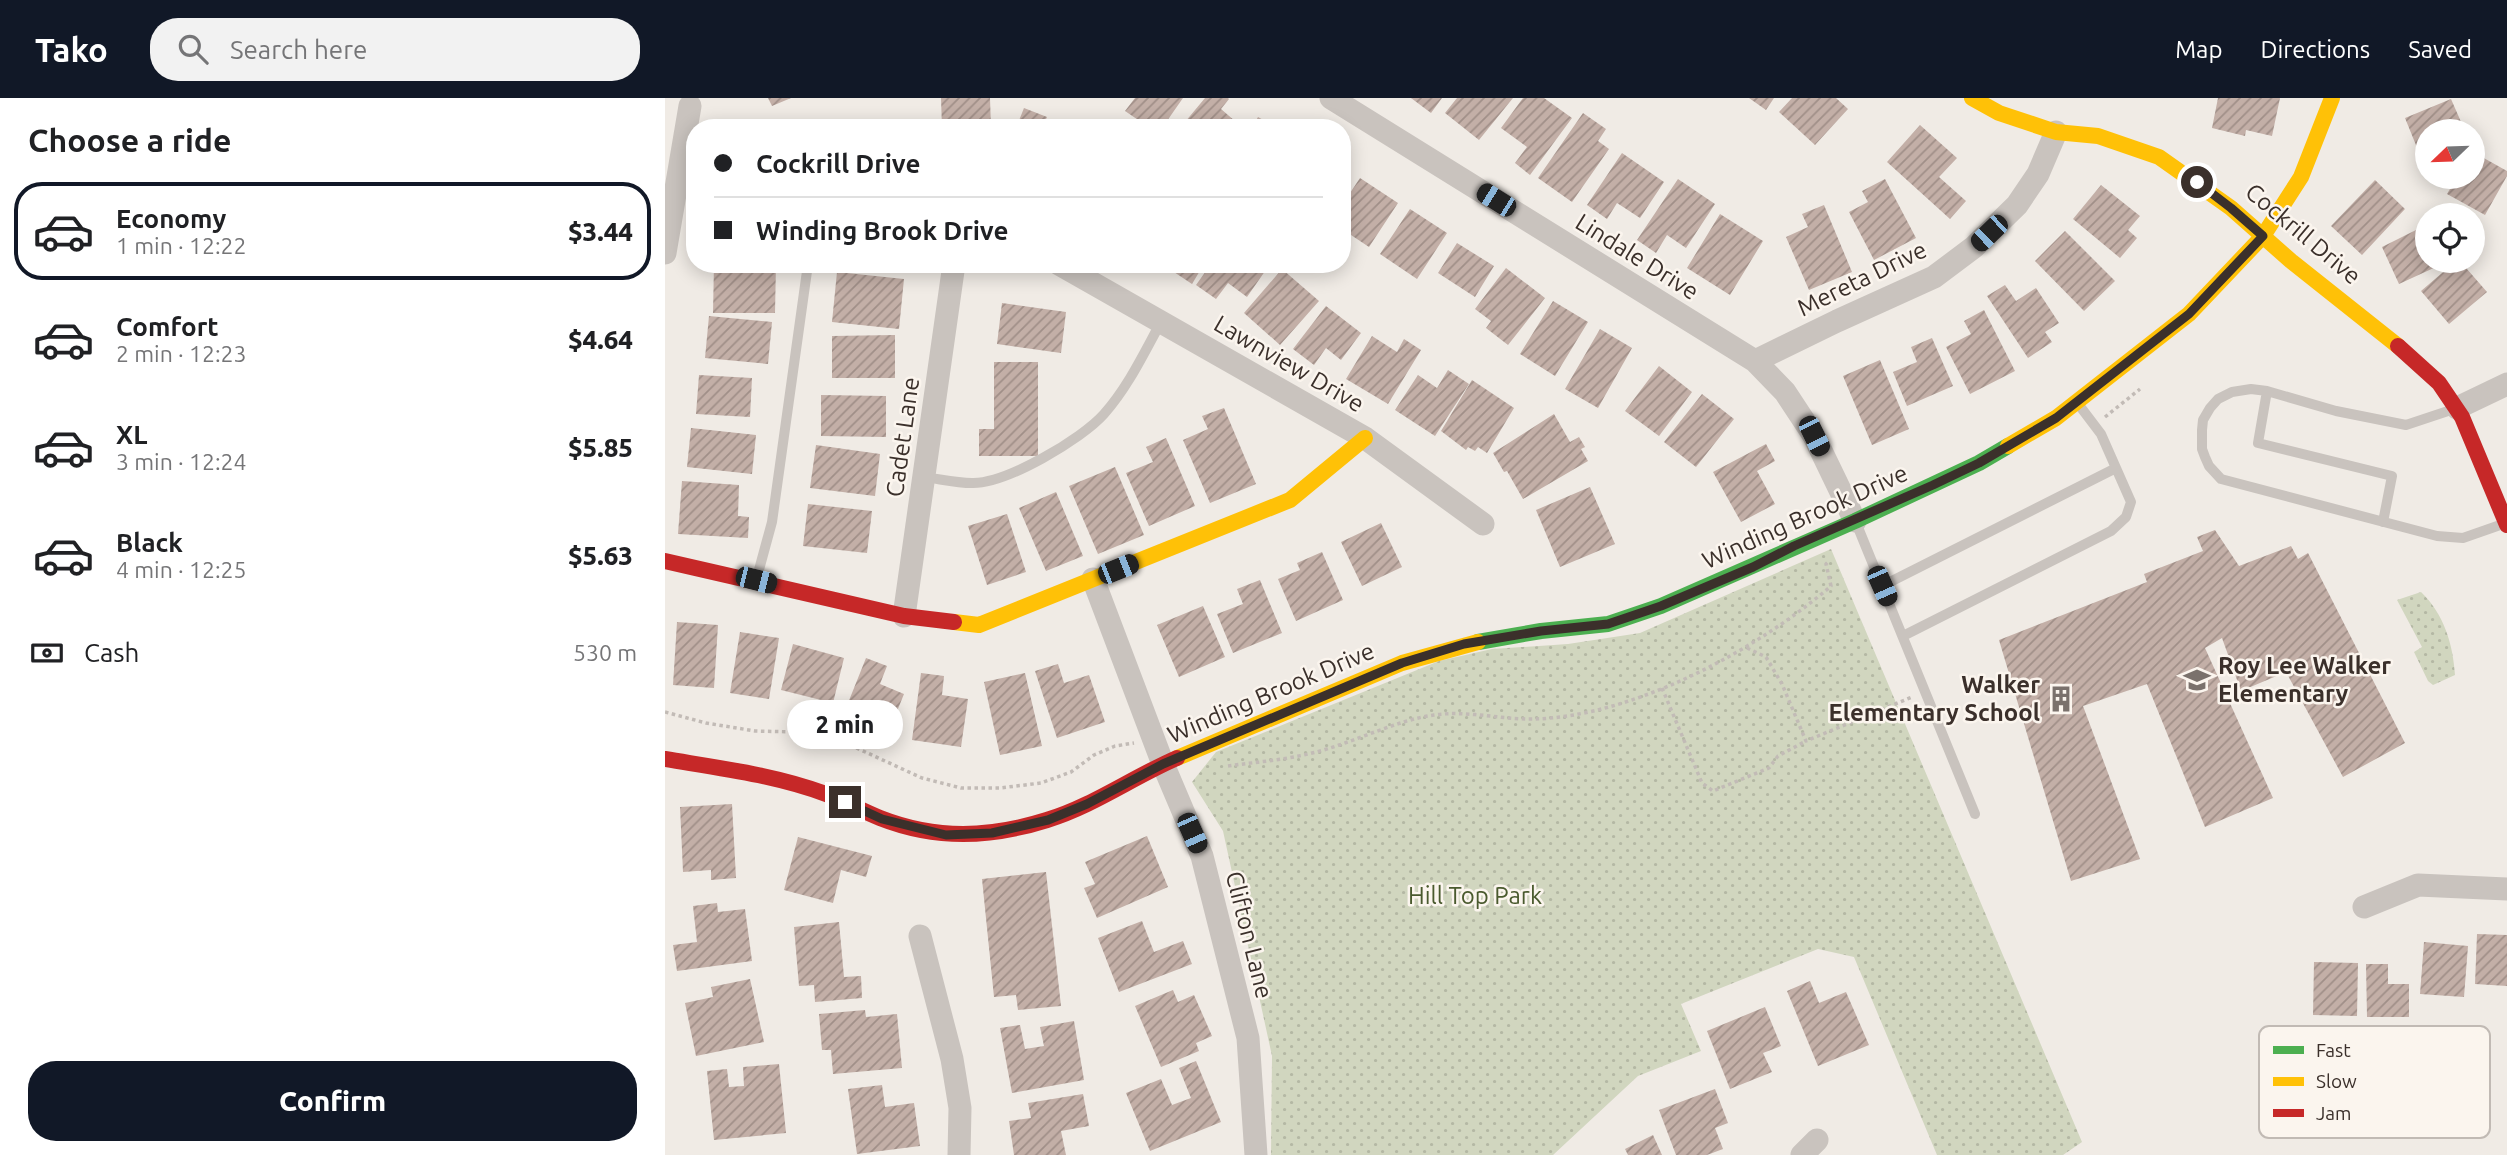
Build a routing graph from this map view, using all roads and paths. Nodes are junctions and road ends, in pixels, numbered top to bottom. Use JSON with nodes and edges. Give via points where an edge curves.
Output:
{"nodes":[{"id":1,"x":1331,"y":98,"type":"edge"},
{"id":2,"x":1972,"y":98,"type":"edge"},
{"id":3,"x":2332,"y":98,"type":"edge"},
{"id":4,"x":690,"y":106,"type":"dead end"},
{"id":5,"x":689,"y":119,"type":"edge"},
{"id":6,"x":2056,"y":132,"type":"junction"},
{"id":7,"x":686,"y":145,"type":"edge"},
{"id":8,"x":2263,"y":236,"type":"junction"},
{"id":9,"x":665,"y":253,"type":"edge"},
{"id":10,"x":807,"y":273,"type":"edge"},
{"id":11,"x":953,"y":273,"type":"edge"},
{"id":12,"x":1075,"y":273,"type":"edge"},
{"id":13,"x":1161,"y":322,"type":"junction"},
{"id":14,"x":1755,"y":361,"type":"junction"},
{"id":15,"x":2507,"y":384,"type":"edge"},
{"id":16,"x":2267,"y":391,"type":"junction"},
{"id":17,"x":2077,"y":402,"type":"junction"},
{"id":18,"x":2457,"y":408,"type":"junction"},
{"id":19,"x":1365,"y":438,"type":"junction"},
{"id":20,"x":2116,"y":468,"type":"junction"},
{"id":21,"x":924,"y":477,"type":"junction"},
{"id":22,"x":1855,"y":521,"type":"junction"},
{"id":23,"x":2383,"y":522,"type":"junction"},
{"id":24,"x":1483,"y":524,"type":"dead end"},
{"id":25,"x":2507,"y":524,"type":"edge"},
{"id":26,"x":665,"y":561,"type":"edge"},
{"id":27,"x":1093,"y":579,"type":"junction"},
{"id":28,"x":756,"y":580,"type":"junction"},
{"id":29,"x":1882,"y":586,"type":"junction"},
{"id":30,"x":904,"y":616,"type":"junction"},
{"id":31,"x":1903,"y":636,"type":"junction"},
{"id":32,"x":1747,"y":648,"type":"dead end"},
{"id":33,"x":1662,"y":688,"type":"dead end"},
{"id":34,"x":1926,"y":691,"type":"junction"},
{"id":35,"x":1807,"y":741,"type":"junction"},
{"id":36,"x":665,"y":759,"type":"edge"},
{"id":37,"x":1163,"y":764,"type":"junction"},
{"id":38,"x":1975,"y":814,"type":"dead end"},
{"id":39,"x":2507,"y":889,"type":"edge"},
{"id":40,"x":2364,"y":907,"type":"dead end"},
{"id":41,"x":920,"y":936,"type":"dead end"},
{"id":42,"x":960,"y":1155,"type":"edge"},
{"id":43,"x":1256,"y":1155,"type":"edge"}],
"edges":[{"from":1,"to":14,"type":"street","name":"Lindale Drive"},
{"from":2,"to":6,"type":"street","name":"Cockrill Drive","via":[[1999,113]]},
{"from":3,"to":8,"type":"street","name":"Winding Brook Drive","via":[[2301,177]]},
{"from":4,"to":5,"type":"street"},
{"from":6,"to":8,"type":"street","name":"Cockrill Drive","via":[[2098,136],[2159,157]]},
{"from":6,"to":14,"type":"street","name":"Mereta Drive","via":[[2038,174],[2017,205],[1974,247],[1934,277]]},
{"from":7,"to":9,"type":"street"},
{"from":8,"to":17,"type":"street","name":"Winding Brook Drive","via":[[2189,314]]},
{"from":8,"to":18,"type":"street","name":"Cockrill Drive","via":[[2414,359]]},
{"from":10,"to":28,"type":"lane","via":[[772,522]]},
{"from":11,"to":21,"type":"street","name":"Cadet Lane"},
{"from":12,"to":13,"type":"street","name":"Lawnview Drive"},
{"from":13,"to":19,"type":"street","name":"Lawnview Drive"},
{"from":13,"to":21,"type":"lane","via":[[1103,416],[1075,438],[1026,469],[975,483]]},
{"from":14,"to":22,"type":"street","name":"Lindale Drive","via":[[1785,392],[1814,436]]},
{"from":15,"to":18,"type":"street"},
{"from":16,"to":18,"type":"lane","via":[[2406,425]]},
{"from":16,"to":23,"type":"lane","via":[[2258,443],[2392,476]]},
{"from":16,"to":23,"type":"lane","via":[[2232,392],[2210,408],[2203,419],[2201,440],[2209,466],[2221,479]]},
{"from":17,"to":20,"type":"lane","via":[[2101,434]]},
{"from":17,"to":22,"type":"street","name":"Winding Brook Drive","via":[[1979,463]]},
{"from":18,"to":25,"type":"street","name":"Cockrill Drive"},
{"from":19,"to":24,"type":"street","name":"Lawnview Drive"},
{"from":19,"to":27,"type":"street","via":[[1290,500]]},
{"from":20,"to":29,"type":"lane"},
{"from":20,"to":31,"type":"lane","via":[[2130,502],[2126,517],[2111,531]]},
{"from":21,"to":30,"type":"street","name":"Cadet Lane"},
{"from":22,"to":29,"type":"lane"},
{"from":22,"to":37,"type":"street","name":"Winding Brook Drive","via":[[1661,606],[1608,624],[1464,644],[1402,663]]},
{"from":23,"to":25,"type":"lane","via":[[2455,538]]},
{"from":26,"to":28,"type":"street"},
{"from":27,"to":30,"type":"street","via":[[979,625]]},
{"from":27,"to":37,"type":"street","name":"Clifton Lane"},
{"from":28,"to":30,"type":"street"},
{"from":29,"to":31,"type":"lane"},
{"from":31,"to":34,"type":"lane"},
{"from":32,"to":35,"type":"path","via":[[1766,657]]},
{"from":33,"to":35,"type":"path","via":[[1702,783],[1713,791],[1769,768],[1778,756]]},
{"from":34,"to":35,"type":"path"},
{"from":34,"to":38,"type":"lane"},
{"from":36,"to":37,"type":"street","name":"Winding Brook Drive","via":[[764,777],[826,794],[882,819],[946,835],[992,833],[1048,820]]},
{"from":37,"to":43,"type":"street","name":"Clifton Lane","via":[[1202,856],[1231,965],[1248,1038]]},
{"from":39,"to":40,"type":"street","via":[[2418,885]]},
{"from":41,"to":42,"type":"street","via":[[952,1059],[960,1108]]}]}
